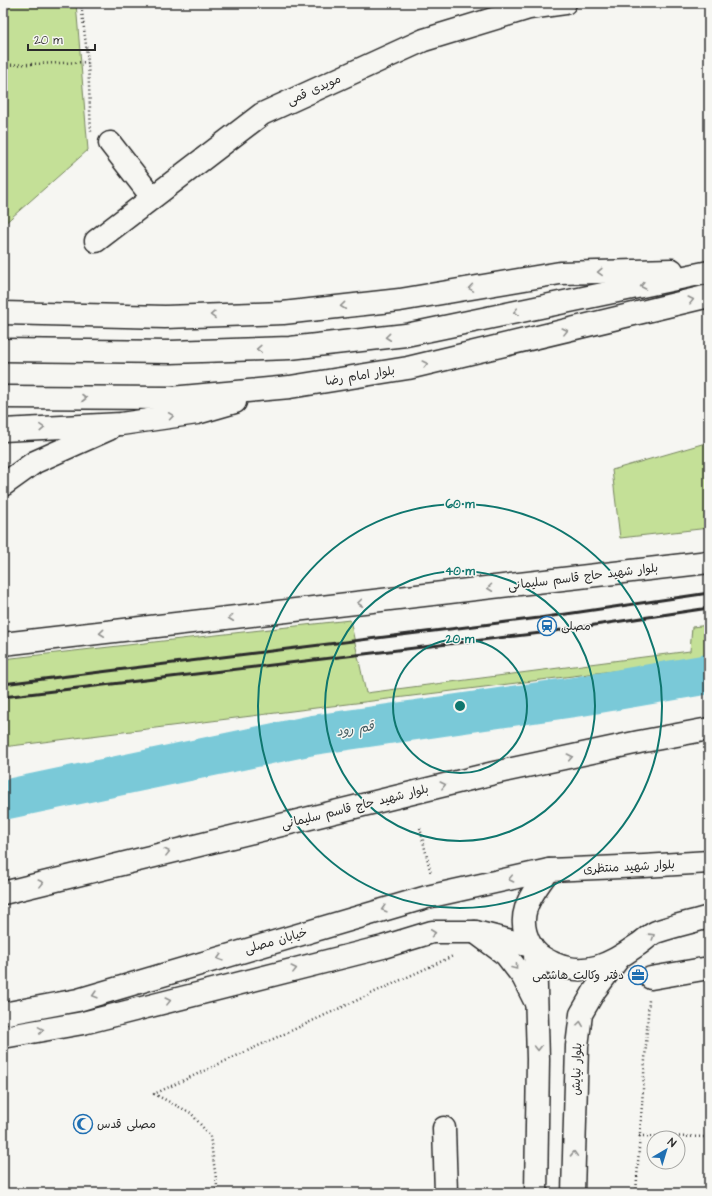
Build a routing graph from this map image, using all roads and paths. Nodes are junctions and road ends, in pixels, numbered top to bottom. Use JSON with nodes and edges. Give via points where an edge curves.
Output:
{"nodes":[{"id":1,"x":82,"y":3,"type":"edge"},
{"id":2,"x":565,"y":3,"type":"edge"},
{"id":3,"x":88,"y":62,"type":"junction"},
{"id":4,"x":3,"y":65,"type":"edge"},
{"id":5,"x":91,"y":133,"type":"dead end"},
{"id":6,"x":110,"y":143,"type":"dead end"},
{"id":7,"x":152,"y":197,"type":"junction"},
{"id":8,"x":96,"y":241,"type":"dead end"},
{"id":9,"x":709,"y":268,"type":"edge"},
{"id":10,"x":709,"y":272,"type":"edge"},
{"id":11,"x":709,"y":296,"type":"edge"},
{"id":12,"x":3,"y":314,"type":"edge"},
{"id":13,"x":3,"y":350,"type":"edge"},
{"id":14,"x":290,"y":387,"type":"junction"},
{"id":15,"x":3,"y":397,"type":"edge"},
{"id":16,"x":120,"y":424,"type":"junction"},
{"id":17,"x":3,"y":430,"type":"edge"},
{"id":18,"x":3,"y":485,"type":"edge"},
{"id":19,"x":709,"y":562,"type":"edge"},
{"id":20,"x":3,"y":644,"type":"edge"},
{"id":21,"x":709,"y":729,"type":"edge"},
{"id":22,"x":709,"y":862,"type":"edge"},
{"id":23,"x":549,"y":870,"type":"junction"},
{"id":24,"x":3,"y":893,"type":"edge"},
{"id":25,"x":709,"y":917,"type":"edge"},
{"id":26,"x":480,"y":936,"type":"junction"},
{"id":27,"x":533,"y":950,"type":"junction"},
{"id":28,"x":620,"y":958,"type":"junction"},
{"id":29,"x":709,"y":968,"type":"edge"},
{"id":30,"x":651,"y":978,"type":"joint"},
{"id":31,"x":537,"y":1005,"type":"junction"},
{"id":32,"x":3,"y":1014,"type":"edge"},
{"id":33,"x":3,"y":1038,"type":"edge"},
{"id":34,"x":444,"y":1128,"type":"dead end"},
{"id":35,"x":639,"y":1136,"type":"junction"},
{"id":36,"x":709,"y":1137,"type":"edge"},
{"id":37,"x":218,"y":1193,"type":"edge"},
{"id":38,"x":446,"y":1193,"type":"edge"},
{"id":39,"x":536,"y":1193,"type":"edge"},
{"id":40,"x":573,"y":1193,"type":"edge"},
{"id":41,"x":636,"y":1193,"type":"edge"}],
"edges":[{"from":1,"to":3,"type":"path"},
{"from":2,"to":7,"type":"main road","name":"مویدی قمی","via":[[529,8],[424,40],[262,114]]},
{"from":3,"to":4,"type":"path"},
{"from":3,"to":5,"type":"path"},
{"from":6,"to":7,"type":"main road"},
{"from":7,"to":8,"type":"main road","name":"مویدی قمی"},
{"from":9,"to":12,"type":"main road","one_way":true,"via":[[560,273],[400,300],[283,312],[165,317]]},
{"from":10,"to":13,"type":"main road","one_way":true,"via":[[406,335],[297,347],[171,352]]},
{"from":14,"to":11,"type":"main road","name":"بلوار امام رضا","one_way":true,"via":[[408,368]]},
{"from":15,"to":14,"type":"main road","name":"بلوار امام رضا","one_way":true,"via":[[171,398]]},
{"from":16,"to":14,"type":"main road","one_way":true,"via":[[198,413]]},
{"from":17,"to":16,"type":"main road","one_way":true},
{"from":16,"to":18,"type":"main road","via":[[35,462]]},
{"from":19,"to":20,"type":"main road","name":"بلوار شهید حاج قاسم سلیمانی","one_way":true},
{"from":24,"to":21,"type":"main road","name":"بلوار شهید حاج قاسم سلیمانی","one_way":true,"via":[[494,773]]},
{"from":22,"to":23,"type":"main road","name":"بلوار شهید منتظری"},
{"from":23,"to":27,"type":"main road","via":[[529,897],[523,917],[525,934]]},
{"from":23,"to":32,"type":"main road","name":"خیابان مصلی","one_way":true,"via":[[427,897],[78,1000]]},
{"from":28,"to":25,"type":"main road","one_way":true,"via":[[655,933]]},
{"from":26,"to":27,"type":"main road"},
{"from":26,"to":31,"type":"main road","one_way":true,"via":[[506,955],[523,977]]},
{"from":33,"to":26,"type":"main road","one_way":true,"via":[[83,1023],[376,949],[432,932]]},
{"from":26,"to":37,"type":"path","via":[[154,1094],[192,1113],[210,1136]]},
{"from":27,"to":28,"type":"main road","via":[[564,967],[578,969],[599,967]]},
{"from":27,"to":31,"type":"main road"},
{"from":40,"to":28,"type":"main road","name":"بلوار نیایش","one_way":true,"via":[[577,1046],[581,1014],[595,990]]},
{"from":29,"to":30,"type":"main road"},
{"from":30,"to":35,"type":"path"},
{"from":31,"to":39,"type":"main road","one_way":true},
{"from":34,"to":38,"type":"main road"},
{"from":35,"to":36,"type":"path"},
{"from":35,"to":41,"type":"path"}]}
